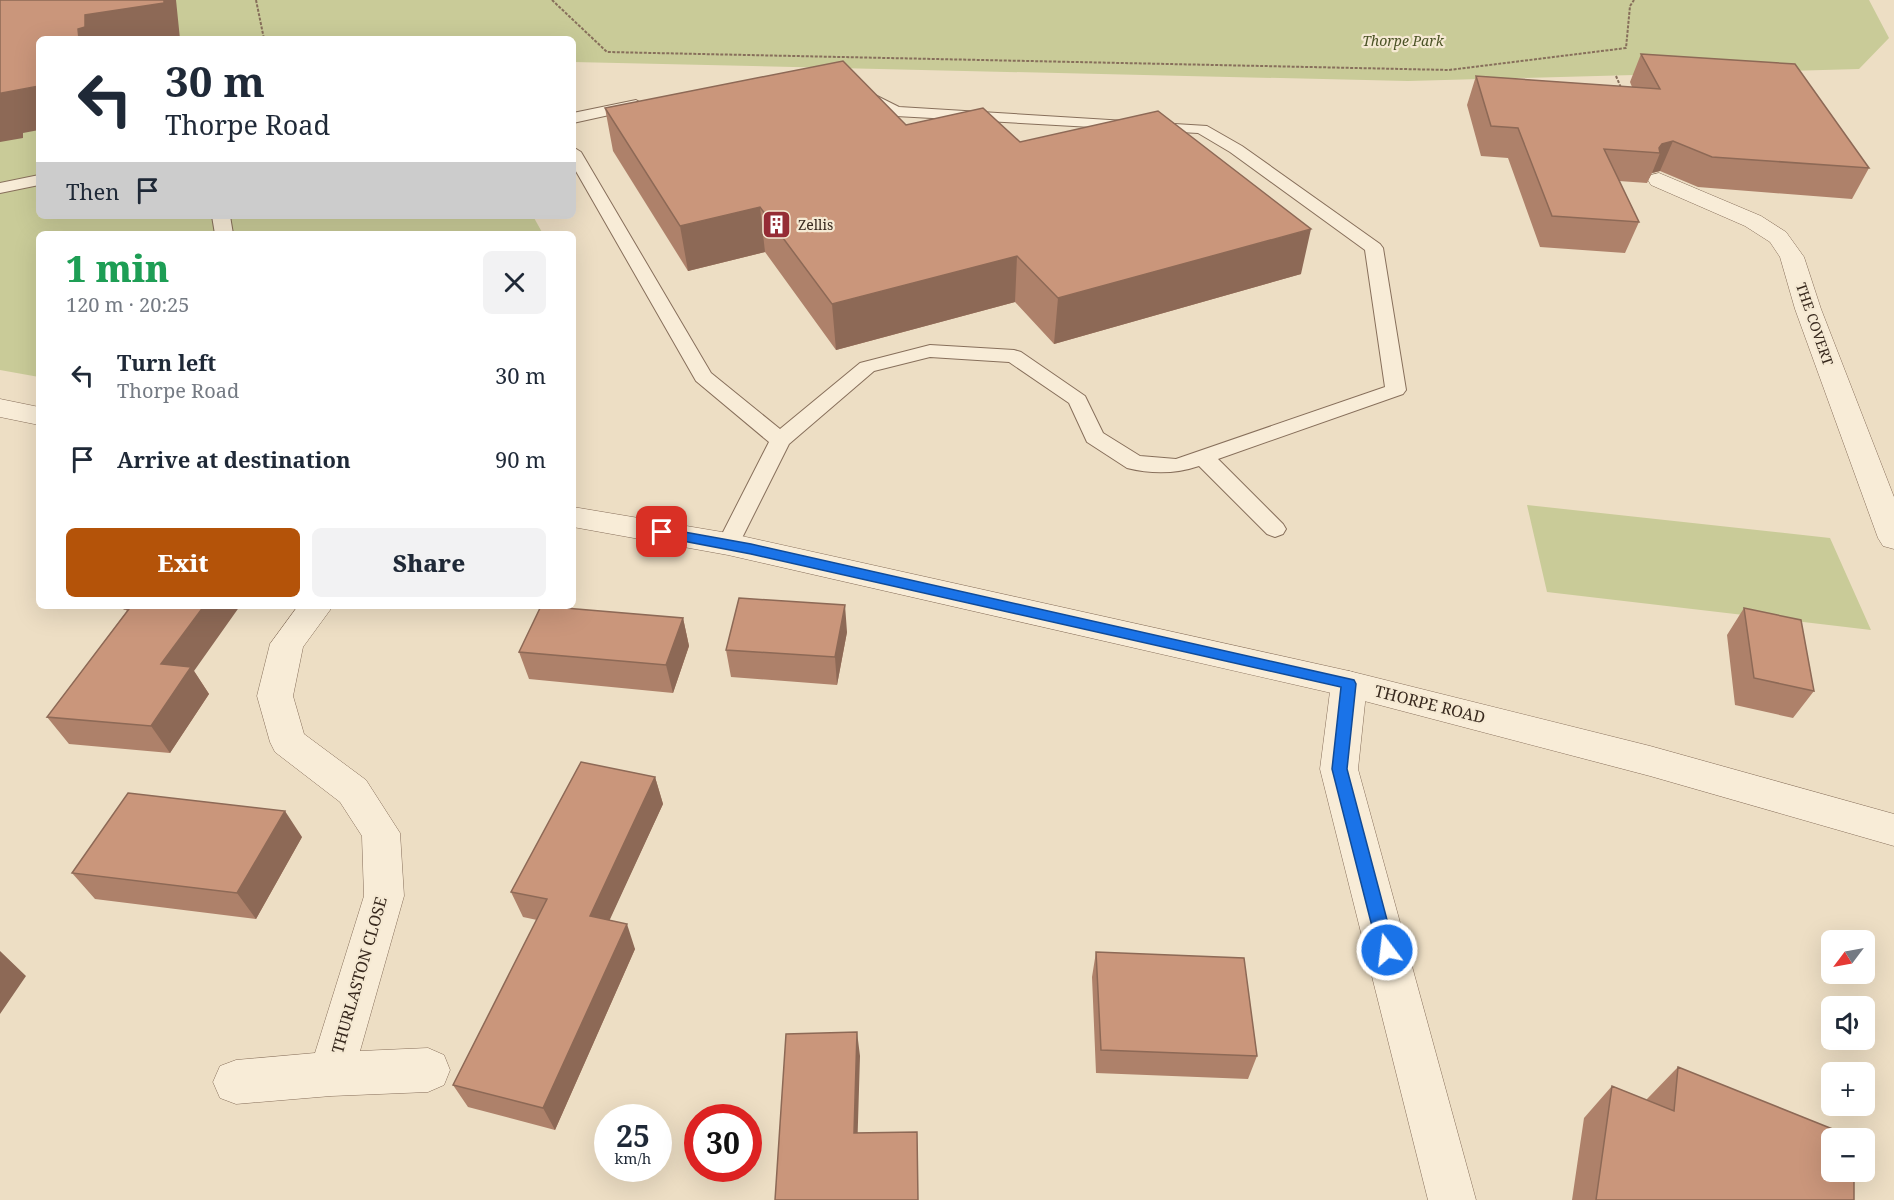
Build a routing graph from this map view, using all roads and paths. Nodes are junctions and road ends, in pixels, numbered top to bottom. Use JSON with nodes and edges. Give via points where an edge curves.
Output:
{"nodes":[{"id":1,"x":256,"y":0,"type":"edge"},
{"id":2,"x":552,"y":0,"type":"edge"},
{"id":3,"x":1634,"y":0,"type":"edge"},
{"id":4,"x":263,"y":36,"type":"edge"},
{"id":5,"x":1616,"y":76,"type":"dead end"},
{"id":6,"x":842,"y":91,"type":"edge"},
{"id":7,"x":1625,"y":97,"type":"edge"},
{"id":8,"x":654,"y":101,"type":"edge"},
{"id":9,"x":576,"y":117,"type":"edge"},
{"id":10,"x":576,"y":157,"type":"edge"},
{"id":11,"x":1659,"y":180,"type":"edge"},
{"id":12,"x":36,"y":181,"type":"edge"},
{"id":13,"x":0,"y":188,"type":"edge"},
{"id":14,"x":0,"y":408,"type":"edge"},
{"id":15,"x":36,"y":415,"type":"edge"},
{"id":16,"x":780,"y":441,"type":"junction"},
{"id":17,"x":1203,"y":457,"type":"junction"},
{"id":18,"x":576,"y":518,"type":"edge"},
{"id":19,"x":1275,"y":529,"type":"dead end"},
{"id":20,"x":1894,"y":538,"type":"edge"},
{"id":21,"x":728,"y":544,"type":"junction"},
{"id":22,"x":314,"y":609,"type":"edge"},
{"id":23,"x":1349,"y":684,"type":"junction"},
{"id":24,"x":1894,"y":830,"type":"edge"},
{"id":25,"x":428,"y":1070,"type":"dead end"},
{"id":26,"x":330,"y":1074,"type":"junction"},
{"id":27,"x":236,"y":1082,"type":"dead end"},
{"id":28,"x":1452,"y":1200,"type":"edge"}],
"edges":[{"from":1,"to":4,"type":"path"},
{"from":2,"to":3,"type":"path","via":[[607,52],[1449,70],[1626,48]]},
{"from":5,"to":7,"type":"path"},
{"from":6,"to":17,"type":"lane","via":[[853,88],[896,111],[1202,129],[1374,248],[1396,390]]},
{"from":8,"to":9,"type":"lane"},
{"from":10,"to":16,"type":"lane","via":[[704,377]]},
{"from":11,"to":20,"type":"street","name":"THE COVERT","via":[[1753,221],[1778,237],[1792,257]]},
{"from":12,"to":13,"type":"lane"},
{"from":14,"to":15,"type":"street"},
{"from":16,"to":17,"type":"lane","via":[[867,367],[930,351],[1014,356],[1078,400],[1094,437],[1135,463],[1177,466]]},
{"from":16,"to":21,"type":"lane"},
{"from":17,"to":19,"type":"lane"},
{"from":18,"to":21,"type":"street","name":"THORPE ROAD"},
{"from":21,"to":23,"type":"street","name":"THORPE ROAD"},
{"from":22,"to":26,"type":"street","name":"THURLASTON CLOSE","via":[[287,644],[275,696],[288,742],[353,791],[381,833],[384,896]]},
{"from":23,"to":24,"type":"street","name":"THORPE ROAD","via":[[1650,761]]},
{"from":23,"to":28,"type":"street","via":[[1339,769]]},
{"from":25,"to":26,"type":"street","name":"THURLASTON CLOSE"},
{"from":26,"to":27,"type":"street","name":"THURLASTON CLOSE"}]}
